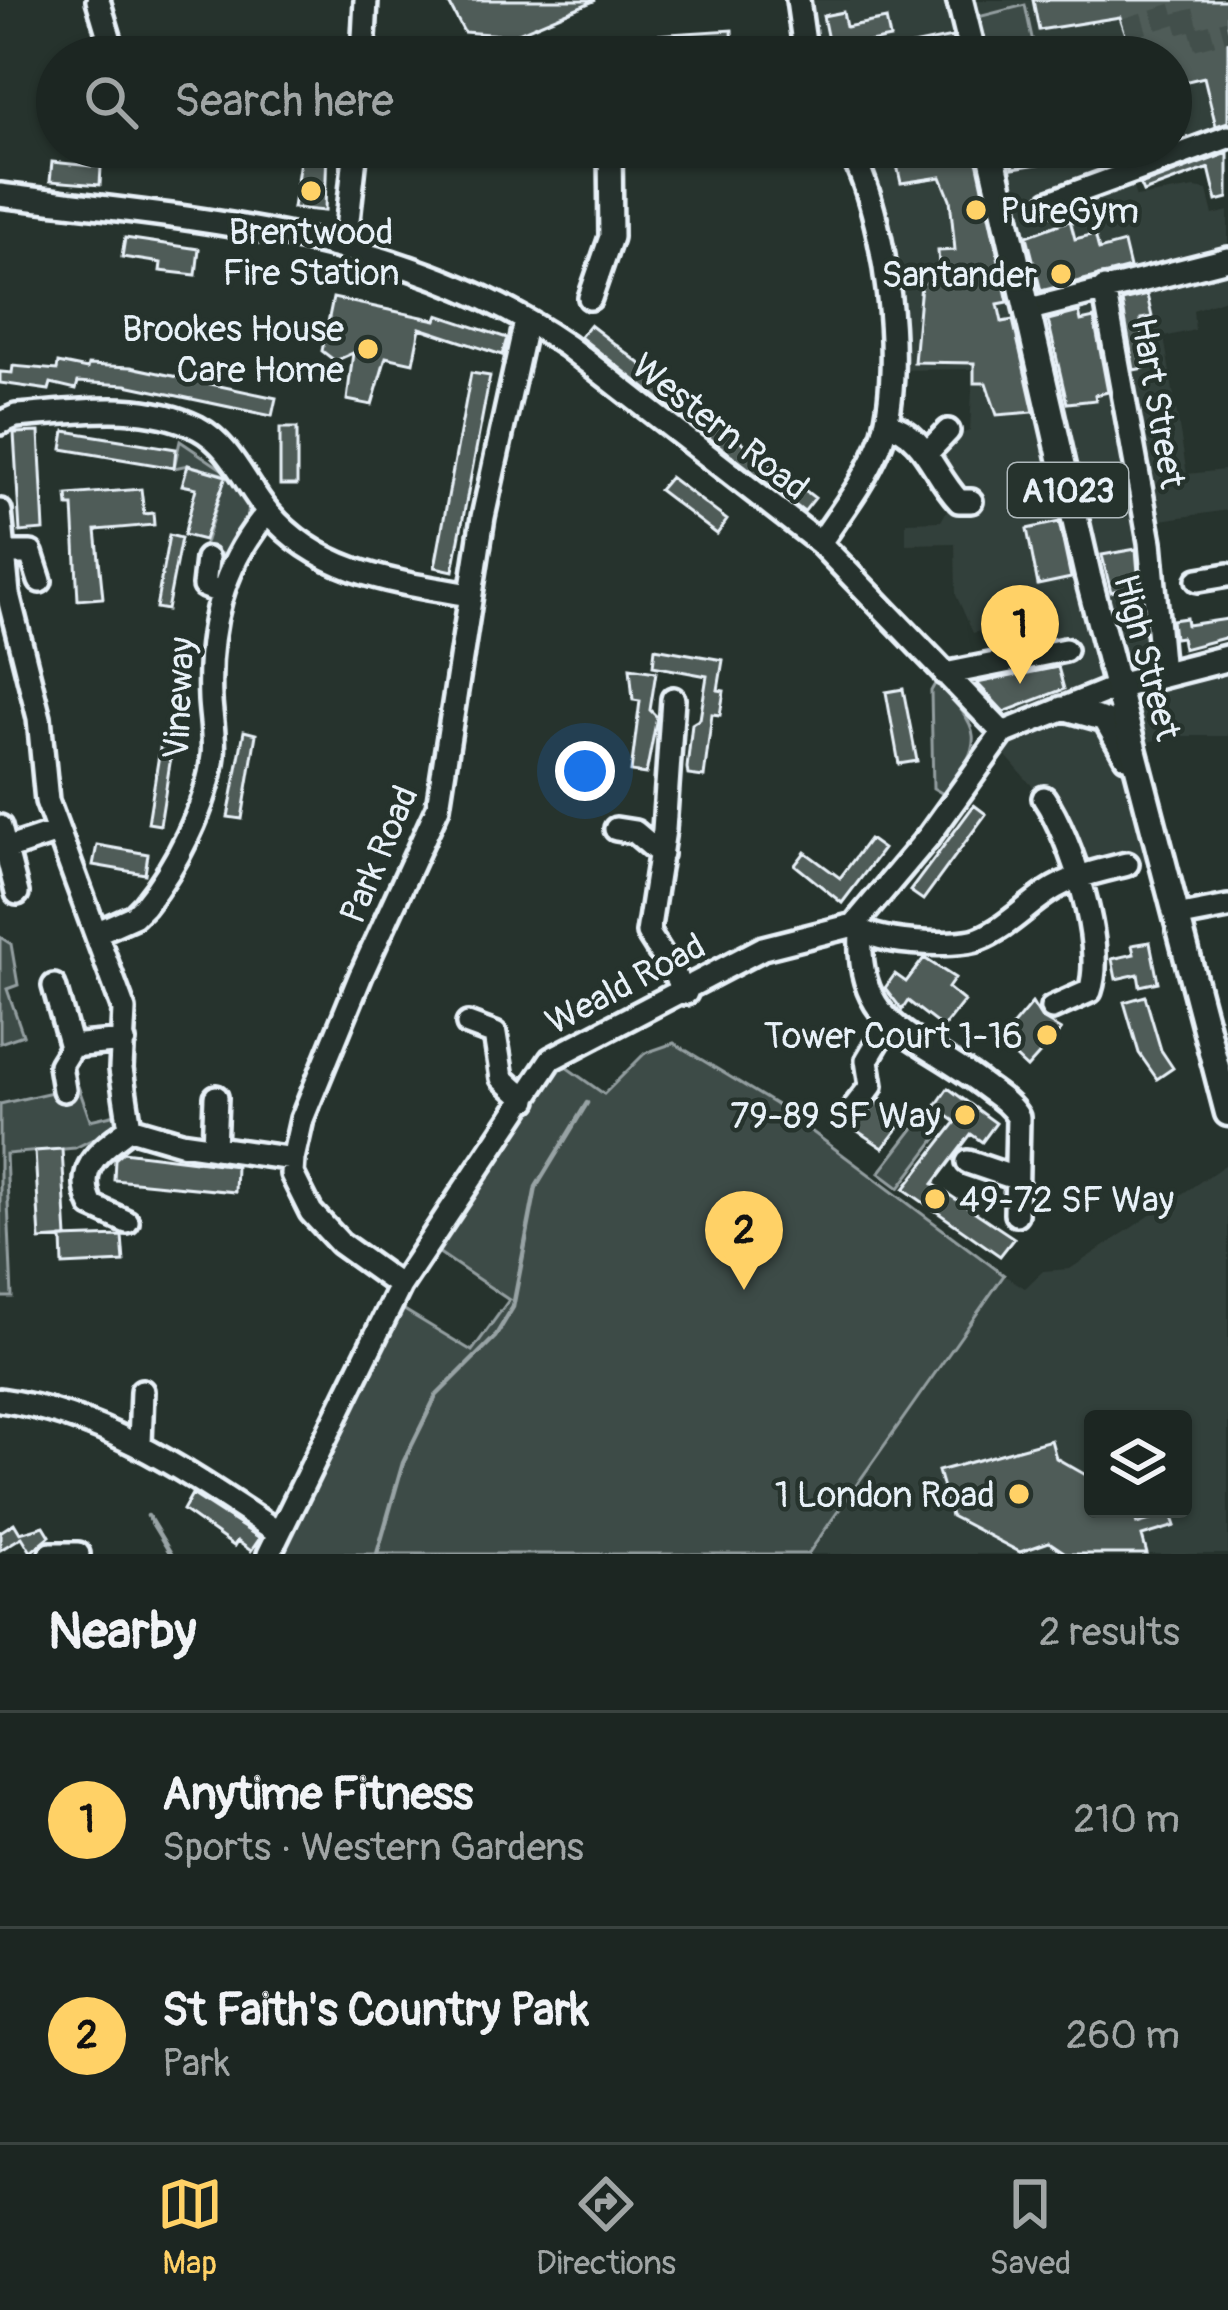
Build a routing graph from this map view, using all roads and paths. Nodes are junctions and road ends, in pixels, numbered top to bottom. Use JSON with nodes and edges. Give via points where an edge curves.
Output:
{"nodes":[{"id":1,"x":98,"y":0,"type":"edge"},
{"id":2,"x":366,"y":0,"type":"edge"},
{"id":3,"x":798,"y":0,"type":"edge"},
{"id":4,"x":960,"y":0,"type":"edge"},
{"id":5,"x":109,"y":36,"type":"edge"},
{"id":6,"x":364,"y":36,"type":"edge"},
{"id":7,"x":803,"y":36,"type":"edge"},
{"id":8,"x":969,"y":36,"type":"edge"},
{"id":9,"x":1228,"y":137,"type":"edge"},
{"id":10,"x":1192,"y":150,"type":"edge"},
{"id":11,"x":354,"y":168,"type":"edge"},
{"id":12,"x":610,"y":168,"type":"edge"},
{"id":13,"x":858,"y":168,"type":"edge"},
{"id":14,"x":995,"y":168,"type":"edge"},
{"id":15,"x":1143,"y":168,"type":"edge"},
{"id":16,"x":0,"y":195,"type":"edge"},
{"id":17,"x":1050,"y":202,"type":"dead end"},
{"id":18,"x":345,"y":248,"type":"junction"},
{"id":19,"x":1228,"y":259,"type":"edge"},
{"id":20,"x":1104,"y":288,"type":"junction"},
{"id":21,"x":590,"y":298,"type":"dead end"},
{"id":22,"x":1026,"y":310,"type":"junction"},
{"id":23,"x":526,"y":321,"type":"junction"},
{"id":24,"x":0,"y":423,"type":"edge"},
{"id":25,"x":886,"y":423,"type":"junction"},
{"id":26,"x":948,"y":431,"type":"dead end"},
{"id":27,"x":927,"y":453,"type":"junction"},
{"id":28,"x":971,"y":501,"type":"dead end"},
{"id":29,"x":0,"y":511,"type":"edge"},
{"id":30,"x":268,"y":512,"type":"junction"},
{"id":31,"x":820,"y":543,"type":"junction"},
{"id":32,"x":3,"y":553,"type":"edge"},
{"id":33,"x":207,"y":559,"type":"dead end"},
{"id":34,"x":1228,"y":575,"type":"edge"},
{"id":35,"x":40,"y":580,"type":"dead end"},
{"id":36,"x":1198,"y":580,"type":"dead end"},
{"id":37,"x":222,"y":592,"type":"junction"},
{"id":38,"x":470,"y":595,"type":"junction"},
{"id":39,"x":7,"y":620,"type":"edge"},
{"id":40,"x":1065,"y":650,"type":"dead end"},
{"id":41,"x":1228,"y":658,"type":"edge"},
{"id":42,"x":1162,"y":673,"type":"junction"},
{"id":43,"x":945,"y":674,"type":"junction"},
{"id":44,"x":1119,"y":686,"type":"junction"},
{"id":45,"x":673,"y":700,"type":"dead end"},
{"id":46,"x":1054,"y":708,"type":"junction"},
{"id":47,"x":1003,"y":733,"type":"junction"},
{"id":48,"x":1044,"y":798,"type":"dead end"},
{"id":49,"x":1150,"y":804,"type":"junction"},
{"id":50,"x":616,"y":829,"type":"dead end"},
{"id":51,"x":57,"y":832,"type":"junction"},
{"id":52,"x":3,"y":838,"type":"edge"},
{"id":53,"x":661,"y":854,"type":"junction"},
{"id":54,"x":1127,"y":864,"type":"dead end"},
{"id":55,"x":1078,"y":876,"type":"junction"},
{"id":56,"x":17,"y":892,"type":"dead end"},
{"id":57,"x":1228,"y":908,"type":"edge"},
{"id":58,"x":1176,"y":916,"type":"junction"},
{"id":59,"x":857,"y":929,"type":"junction"},
{"id":60,"x":98,"y":932,"type":"junction"},
{"id":61,"x":54,"y":986,"type":"dead end"},
{"id":62,"x":686,"y":993,"type":"junction"},
{"id":63,"x":1052,"y":1008,"type":"dead end"},
{"id":64,"x":890,"y":1021,"type":"junction"},
{"id":65,"x":468,"y":1024,"type":"dead end"},
{"id":66,"x":124,"y":1041,"type":"junction"},
{"id":67,"x":70,"y":1046,"type":"junction"},
{"id":68,"x":64,"y":1090,"type":"dead end"},
{"id":69,"x":216,"y":1096,"type":"dead end"},
{"id":70,"x":526,"y":1100,"type":"junction"},
{"id":71,"x":853,"y":1108,"type":"dead end"},
{"id":72,"x":1228,"y":1113,"type":"edge"},
{"id":73,"x":130,"y":1128,"type":"junction"},
{"id":74,"x":214,"y":1148,"type":"junction"},
{"id":75,"x":293,"y":1159,"type":"junction"},
{"id":76,"x":968,"y":1162,"type":"dead end"},
{"id":77,"x":1015,"y":1178,"type":"junction"},
{"id":78,"x":1016,"y":1214,"type":"dead end"},
{"id":79,"x":127,"y":1222,"type":"dead end"},
{"id":80,"x":400,"y":1286,"type":"junction"},
{"id":81,"x":142,"y":1391,"type":"dead end"},
{"id":82,"x":0,"y":1400,"type":"edge"},
{"id":83,"x":140,"y":1443,"type":"junction"},
{"id":84,"x":276,"y":1531,"type":"junction"},
{"id":85,"x":51,"y":1554,"type":"edge"},
{"id":86,"x":78,"y":1554,"type":"edge"},
{"id":87,"x":269,"y":1554,"type":"edge"}],
"edges":[{"from":1,"to":5,"type":"street"},
{"from":2,"to":6,"type":"street"},
{"from":3,"to":7,"type":"street"},
{"from":4,"to":8,"type":"main road"},
{"from":9,"to":10,"type":"street"},
{"from":11,"to":18,"type":"street"},
{"from":12,"to":21,"type":"street","via":[[611,237]]},
{"from":13,"to":25,"type":"street","via":[[873,198],[884,261],[893,370]]},
{"from":14,"to":22,"type":"main road","name":"High Street","number":"A1023"},
{"from":15,"to":17,"type":"street"},
{"from":16,"to":18,"type":"street","name":"Western Road","via":[[212,221]]},
{"from":18,"to":23,"type":"street","name":"Western Road","via":[[453,285]]},
{"from":19,"to":20,"type":"street"},
{"from":20,"to":22,"type":"street"},
{"from":20,"to":42,"type":"street","name":"Hart Street","via":[[1150,542]]},
{"from":22,"to":44,"type":"main road","name":"High Street","number":"A1023"},
{"from":23,"to":31,"type":"street","name":"Western Road"},
{"from":23,"to":38,"type":"street","name":"Park Road"},
{"from":24,"to":30,"type":"street","via":[[127,410],[185,423],[220,443]]},
{"from":25,"to":27,"type":"street","via":[[914,435]]},
{"from":25,"to":31,"type":"street","via":[[870,465]]},
{"from":26,"to":27,"type":"street"},
{"from":27,"to":28,"type":"street","via":[[938,480],[958,501]]},
{"from":29,"to":32,"type":"street"},
{"from":30,"to":37,"type":"street","name":"Vineway","via":[[238,550]]},
{"from":30,"to":38,"type":"street","via":[[303,544],[362,575]]},
{"from":31,"to":43,"type":"street","name":"Western Road"},
{"from":32,"to":35,"type":"street","via":[[31,554]]},
{"from":32,"to":39,"type":"street"},
{"from":33,"to":37,"type":"street","via":[[203,586]]},
{"from":34,"to":36,"type":"street"},
{"from":37,"to":60,"type":"street","name":"Vineway","via":[[210,662],[213,756],[202,796],[157,890],[134,916]]},
{"from":38,"to":75,"type":"street","name":"Park Road","via":[[438,806],[336,1037]]},
{"from":39,"to":51,"type":"street","via":[[34,694]]},
{"from":40,"to":43,"type":"street"},
{"from":41,"to":42,"type":"main road"},
{"from":42,"to":44,"type":"main road"},
{"from":43,"to":47,"type":"street","name":"Western Road"},
{"from":44,"to":46,"type":"street"},
{"from":44,"to":49,"type":"main road","name":"High Street","number":"A1023"},
{"from":45,"to":53,"type":"street"},
{"from":46,"to":47,"type":"street"},
{"from":46,"to":49,"type":"street","via":[[1090,712],[1111,725],[1136,790]]},
{"from":47,"to":59,"type":"street"},
{"from":48,"to":55,"type":"street"},
{"from":49,"to":58,"type":"main road","name":"High Street","number":"A1023"},
{"from":50,"to":53,"type":"street","via":[[635,832]]},
{"from":51,"to":52,"type":"street"},
{"from":51,"to":60,"type":"street"},
{"from":52,"to":56,"type":"street"},
{"from":53,"to":62,"type":"street","via":[[648,933]]},
{"from":54,"to":55,"type":"street"},
{"from":55,"to":59,"type":"street","via":[[976,940],[935,944]]},
{"from":55,"to":63,"type":"street","via":[[1093,982]]},
{"from":57,"to":58,"type":"street"},
{"from":58,"to":72,"type":"main road","name":"High Street","number":"A1023"},
{"from":59,"to":62,"type":"street","name":"Weald Road","via":[[763,948]]},
{"from":59,"to":64,"type":"street","via":[[864,991]]},
{"from":60,"to":66,"type":"street","via":[[124,1010]]},
{"from":61,"to":67,"type":"street"},
{"from":62,"to":70,"type":"street","name":"Weald Road","via":[[560,1052]]},
{"from":64,"to":71,"type":"street","via":[[866,1060],[871,1086]]},
{"from":64,"to":77,"type":"street","via":[[1012,1107]]},
{"from":65,"to":70,"type":"street","via":[[495,1034],[502,1078]]},
{"from":66,"to":67,"type":"street"},
{"from":66,"to":73,"type":"street"},
{"from":67,"to":68,"type":"street","via":[[60,1065]]},
{"from":69,"to":74,"type":"street"},
{"from":70,"to":80,"type":"street","name":"Weald Road"},
{"from":73,"to":74,"type":"street"},
{"from":73,"to":79,"type":"street","via":[[92,1157],[86,1182],[92,1206]]},
{"from":74,"to":75,"type":"street"},
{"from":75,"to":80,"type":"street","via":[[310,1212]]},
{"from":76,"to":77,"type":"street"},
{"from":77,"to":78,"type":"street"},
{"from":80,"to":84,"type":"street","name":"Weald Road"},
{"from":81,"to":83,"type":"street"},
{"from":82,"to":83,"type":"street"},
{"from":83,"to":84,"type":"street"},
{"from":84,"to":87,"type":"street","name":"Weald Road"},
{"from":85,"to":86,"type":"street"}]}
